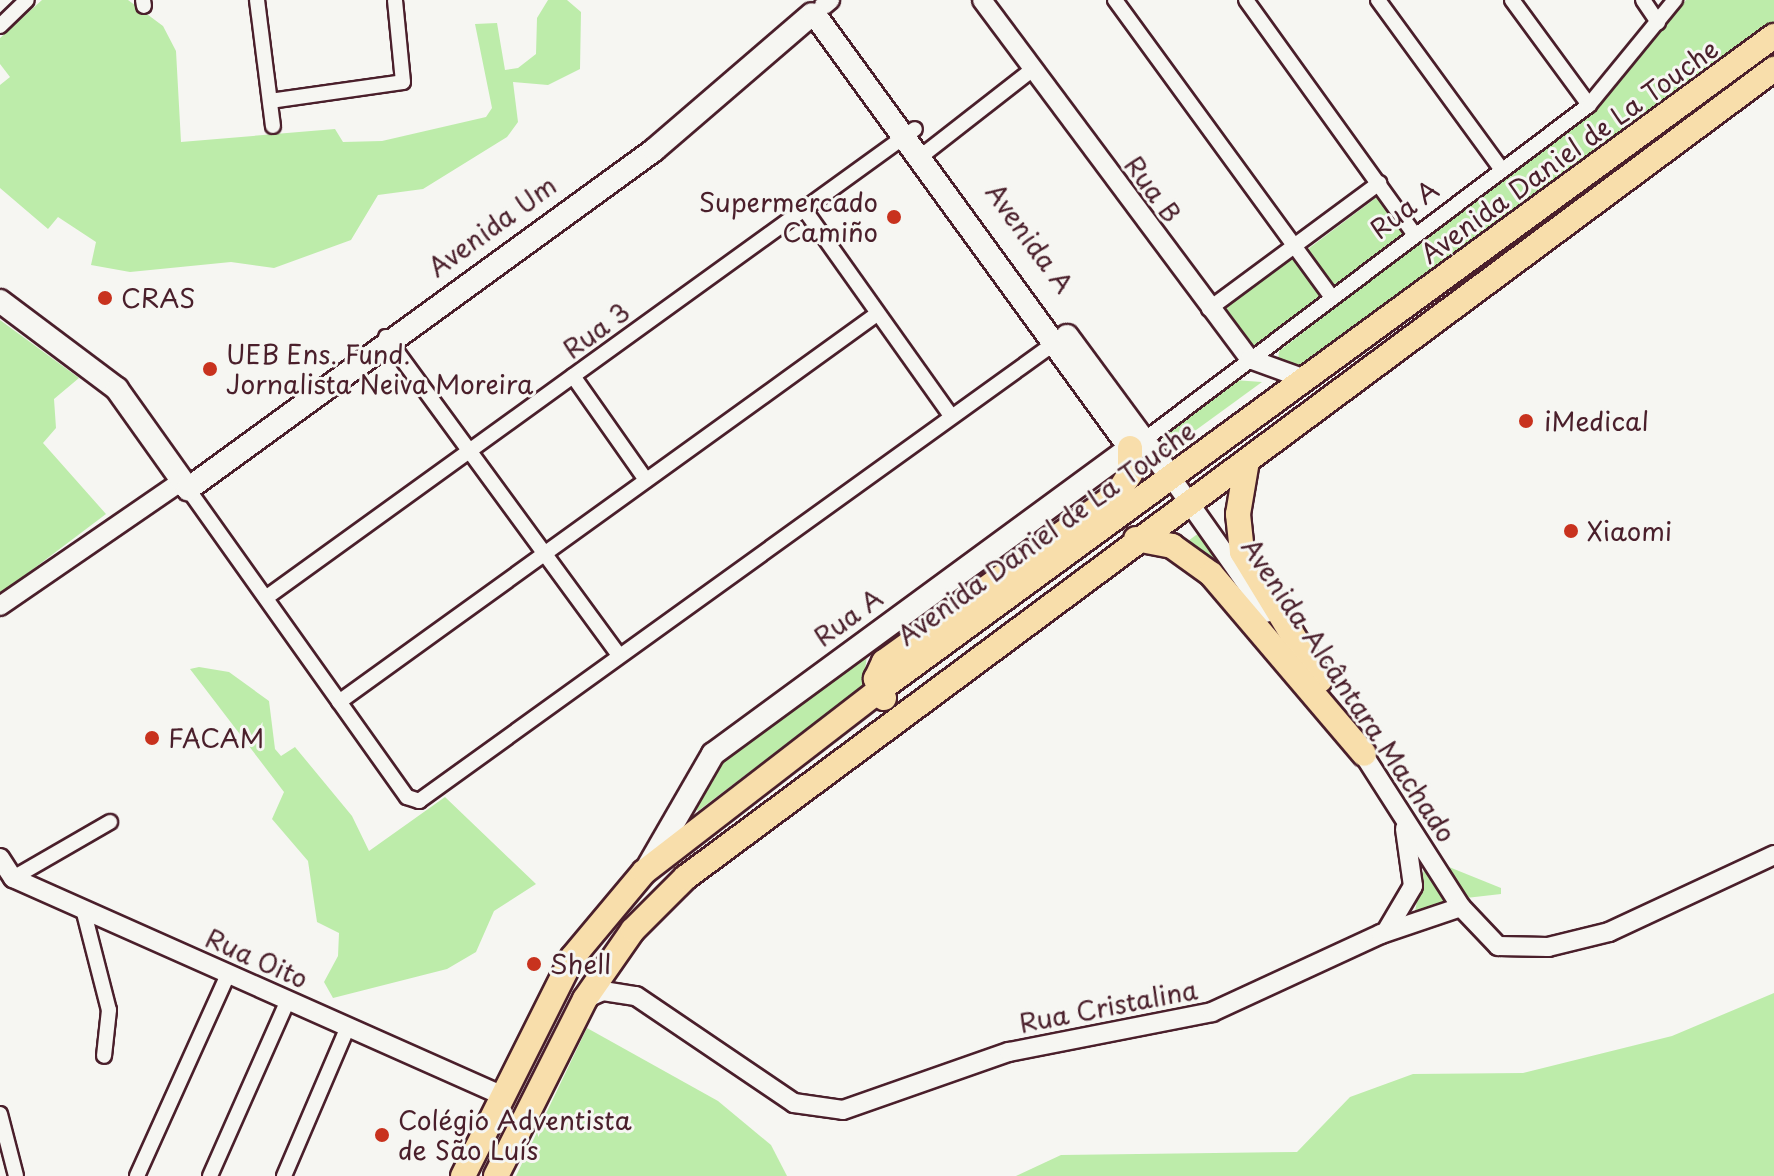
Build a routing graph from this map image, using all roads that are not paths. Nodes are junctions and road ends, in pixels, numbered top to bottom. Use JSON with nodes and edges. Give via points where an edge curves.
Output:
{"nodes":[{"id":1,"x":27,"y":0,"type":"edge"},
{"id":2,"x":257,"y":0,"type":"edge"},
{"id":3,"x":395,"y":0,"type":"edge"},
{"id":4,"x":982,"y":0,"type":"edge"},
{"id":5,"x":1115,"y":0,"type":"edge"},
{"id":6,"x":1246,"y":0,"type":"edge"},
{"id":7,"x":1378,"y":0,"type":"edge"},
{"id":8,"x":1512,"y":0,"type":"edge"},
{"id":9,"x":1643,"y":0,"type":"edge"},
{"id":10,"x":1675,"y":0,"type":"edge"},
{"id":11,"x":818,"y":5,"type":"edge"},
{"id":12,"x":1658,"y":22,"type":"junction"},
{"id":13,"x":0,"y":26,"type":"edge"},
{"id":14,"x":1774,"y":36,"type":"edge"},
{"id":15,"x":1033,"y":69,"type":"junction"},
{"id":16,"x":1774,"y":69,"type":"edge"},
{"id":17,"x":270,"y":101,"type":"junction"},
{"id":18,"x":1589,"y":105,"type":"junction"},
{"id":19,"x":273,"y":126,"type":"dead end"},
{"id":20,"x":910,"y":133,"type":"junction"},
{"id":21,"x":924,"y":153,"type":"junction"},
{"id":22,"x":1502,"y":170,"type":"junction"},
{"id":23,"x":1379,"y":183,"type":"junction"},
{"id":24,"x":804,"y":209,"type":"junction"},
{"id":25,"x":1415,"y":235,"type":"junction"},
{"id":26,"x":1294,"y":246,"type":"junction"},
{"id":27,"x":0,"y":287,"type":"edge"},
{"id":28,"x":1332,"y":298,"type":"junction"},
{"id":29,"x":0,"y":301,"type":"edge"},
{"id":30,"x":1209,"y":309,"type":"junction"},
{"id":31,"x":877,"y":314,"type":"junction"},
{"id":32,"x":1060,"y":339,"type":"junction"},
{"id":33,"x":389,"y":341,"type":"junction"},
{"id":34,"x":1250,"y":359,"type":"junction"},
{"id":35,"x":573,"y":376,"type":"junction"},
{"id":36,"x":1305,"y":379,"type":"junction"},
{"id":37,"x":951,"y":416,"type":"junction"},
{"id":38,"x":1137,"y":444,"type":"junction"},
{"id":39,"x":470,"y":451,"type":"junction"},
{"id":40,"x":1247,"y":461,"type":"junction"},
{"id":41,"x":1171,"y":477,"type":"junction"},
{"id":42,"x":646,"y":480,"type":"junction"},
{"id":43,"x":190,"y":481,"type":"junction"},
{"id":44,"x":1111,"y":500,"type":"junction"},
{"id":45,"x":1191,"y":504,"type":"junction"},
{"id":46,"x":1143,"y":539,"type":"junction"},
{"id":47,"x":1081,"y":543,"type":"junction"},
{"id":48,"x":545,"y":553,"type":"junction"},
{"id":49,"x":267,"y":597,"type":"junction"},
{"id":50,"x":0,"y":606,"type":"edge"},
{"id":51,"x":619,"y":655,"type":"junction"},
{"id":52,"x":878,"y":691,"type":"junction"},
{"id":53,"x":339,"y":702,"type":"junction"},
{"id":54,"x":912,"y":708,"type":"junction"},
{"id":55,"x":1364,"y":754,"type":"junction"},
{"id":56,"x":1396,"y":804,"type":"junction"},
{"id":57,"x":110,"y":822,"type":"dead end"},
{"id":58,"x":1774,"y":855,"type":"edge"},
{"id":59,"x":0,"y":858,"type":"edge"},
{"id":60,"x":644,"y":872,"type":"junction"},
{"id":61,"x":7,"y":883,"type":"edge"},
{"id":62,"x":1461,"y":907,"type":"junction"},
{"id":63,"x":83,"y":909,"type":"junction"},
{"id":64,"x":1381,"y":934,"type":"junction"},
{"id":65,"x":228,"y":974,"type":"junction"},
{"id":66,"x":585,"y":999,"type":"junction"},
{"id":67,"x":288,"y":1000,"type":"junction"},
{"id":68,"x":348,"y":1027,"type":"junction"},
{"id":69,"x":104,"y":1056,"type":"dead end"},
{"id":70,"x":501,"y":1095,"type":"junction"},
{"id":71,"x":0,"y":1114,"type":"edge"},
{"id":72,"x":138,"y":1173,"type":"edge"},
{"id":73,"x":16,"y":1176,"type":"edge"},
{"id":74,"x":154,"y":1176,"type":"edge"},
{"id":75,"x":210,"y":1176,"type":"edge"},
{"id":76,"x":284,"y":1176,"type":"edge"},
{"id":77,"x":463,"y":1176,"type":"edge"},
{"id":78,"x":496,"y":1176,"type":"edge"}],
"edges":[{"from":1,"to":13,"type":"street"},
{"from":2,"to":17,"type":"street"},
{"from":3,"to":17,"type":"street","via":[[403,82]]},
{"from":4,"to":15,"type":"street","name":"Rua B"},
{"from":5,"to":26,"type":"street"},
{"from":6,"to":23,"type":"street"},
{"from":7,"to":22,"type":"street"},
{"from":8,"to":18,"type":"street"},
{"from":9,"to":12,"type":"street"},
{"from":10,"to":12,"type":"street","name":"Rua A"},
{"from":11,"to":20,"type":"main road","name":"Avenida A"},
{"from":11,"to":33,"type":"main road","name":"Avenida Um","via":[[648,144]]},
{"from":12,"to":18,"type":"street","name":"Rua A"},
{"from":14,"to":36,"type":"main road","name":"Avenida Daniel de La Touche"},
{"from":15,"to":21,"type":"street"},
{"from":15,"to":30,"type":"street","name":"Rua B"},
{"from":16,"to":40,"type":"main road","name":"Avenida Daniel de La Touche"},
{"from":17,"to":19,"type":"street"},
{"from":18,"to":22,"type":"street","name":"Rua A"},
{"from":20,"to":21,"type":"main road","name":"Avenida A"},
{"from":20,"to":24,"type":"street","name":"Rua 3"},
{"from":21,"to":32,"type":"main road","name":"Avenida A"},
{"from":22,"to":25,"type":"street","name":"Rua A"},
{"from":23,"to":25,"type":"street"},
{"from":23,"to":26,"type":"street","name":"Rua A"},
{"from":24,"to":31,"type":"street"},
{"from":24,"to":35,"type":"street","name":"Rua 3"},
{"from":25,"to":28,"type":"street","name":"Rua A"},
{"from":26,"to":28,"type":"street"},
{"from":26,"to":30,"type":"street","name":"Rua A"},
{"from":27,"to":43,"type":"main road","via":[[126,384]]},
{"from":28,"to":34,"type":"street","name":"Rua A"},
{"from":29,"to":43,"type":"main road","via":[[117,389]]},
{"from":30,"to":34,"type":"street","name":"Rua B"},
{"from":31,"to":37,"type":"street"},
{"from":31,"to":42,"type":"street"},
{"from":32,"to":37,"type":"street"},
{"from":32,"to":38,"type":"main road","name":"Avenida A"},
{"from":33,"to":39,"type":"street"},
{"from":33,"to":43,"type":"main road","name":"Avenida Um"},
{"from":34,"to":36,"type":"street"},
{"from":34,"to":38,"type":"street","name":"Rua A"},
{"from":35,"to":39,"type":"street","name":"Rua 3"},
{"from":35,"to":42,"type":"street"},
{"from":36,"to":41,"type":"main road","name":"Avenida Daniel de La Touche"},
{"from":37,"to":51,"type":"street"},
{"from":38,"to":41,"type":"main road","name":"Avenida A"},
{"from":38,"to":44,"type":"main road","via":[[1128,478]]},
{"from":38,"to":60,"type":"main road","name":"Rua A","via":[[713,754]]},
{"from":39,"to":48,"type":"street"},
{"from":39,"to":49,"type":"street","name":"Rua 3"},
{"from":40,"to":45,"type":"main road","name":"Avenida Daniel de La Touche"},
{"from":40,"to":55,"type":"main road","via":[[1238,514],[1242,552]]},
{"from":41,"to":44,"type":"main road"},
{"from":41,"to":45,"type":"street","name":"Avenida A"},
{"from":41,"to":47,"type":"main road","name":"Avenida Daniel de La Touche"},
{"from":42,"to":48,"type":"street"},
{"from":43,"to":49,"type":"street"},
{"from":43,"to":50,"type":"street"},
{"from":44,"to":52,"type":"main road","via":[[884,662]]},
{"from":45,"to":46,"type":"main road","name":"Avenida Daniel de La Touche"},
{"from":45,"to":55,"type":"street","name":"Avenida Alcântara Machado"},
{"from":46,"to":47,"type":"main road"},
{"from":46,"to":54,"type":"main road","name":"Avenida Daniel de La Touche"},
{"from":46,"to":55,"type":"main road","via":[[1172,546],[1211,574]]},
{"from":47,"to":52,"type":"main road","name":"Avenida Daniel de La Touche"},
{"from":48,"to":51,"type":"street"},
{"from":48,"to":53,"type":"street"},
{"from":49,"to":53,"type":"street"},
{"from":51,"to":53,"type":"street","via":[[422,800],[407,797]]},
{"from":52,"to":54,"type":"main road"},
{"from":52,"to":60,"type":"main road","name":"Avenida Daniel de La Touche"},
{"from":54,"to":66,"type":"main road","name":"Avenida Daniel de La Touche","via":[[685,878],[633,930]]},
{"from":55,"to":56,"type":"street","name":"Avenida Alcântara Machado"},
{"from":56,"to":62,"type":"street","name":"Avenida Alcântara Machado"},
{"from":56,"to":64,"type":"street","via":[[1413,886],[1405,911]]},
{"from":57,"to":61,"type":"street"},
{"from":58,"to":62,"type":"street","via":[[1685,902],[1563,944],[1498,946]]},
{"from":59,"to":61,"type":"street"},
{"from":60,"to":70,"type":"main road","name":"Avenida Daniel de La Touche","via":[[572,958]]},
{"from":61,"to":63,"type":"street","name":"Rua Oito"},
{"from":62,"to":64,"type":"street","name":"Rua Cristalina"},
{"from":63,"to":65,"type":"street","name":"Rua Oito"},
{"from":63,"to":69,"type":"street","via":[[109,1010]]},
{"from":64,"to":66,"type":"street","name":"Rua Cristalina","via":[[1193,1018],[1022,1049],[836,1110],[794,1103],[636,996],[609,991]]},
{"from":65,"to":67,"type":"street","name":"Rua Oito"},
{"from":65,"to":72,"type":"street"},
{"from":66,"to":78,"type":"main road","name":"Avenida Daniel de La Touche"},
{"from":67,"to":68,"type":"street","name":"Rua Oito"},
{"from":67,"to":75,"type":"street"},
{"from":68,"to":70,"type":"street","name":"Rua Oito"},
{"from":68,"to":76,"type":"street"},
{"from":70,"to":77,"type":"main road","name":"Avenida Daniel de La Touche"},
{"from":71,"to":73,"type":"street"},
{"from":72,"to":74,"type":"street"}]}
